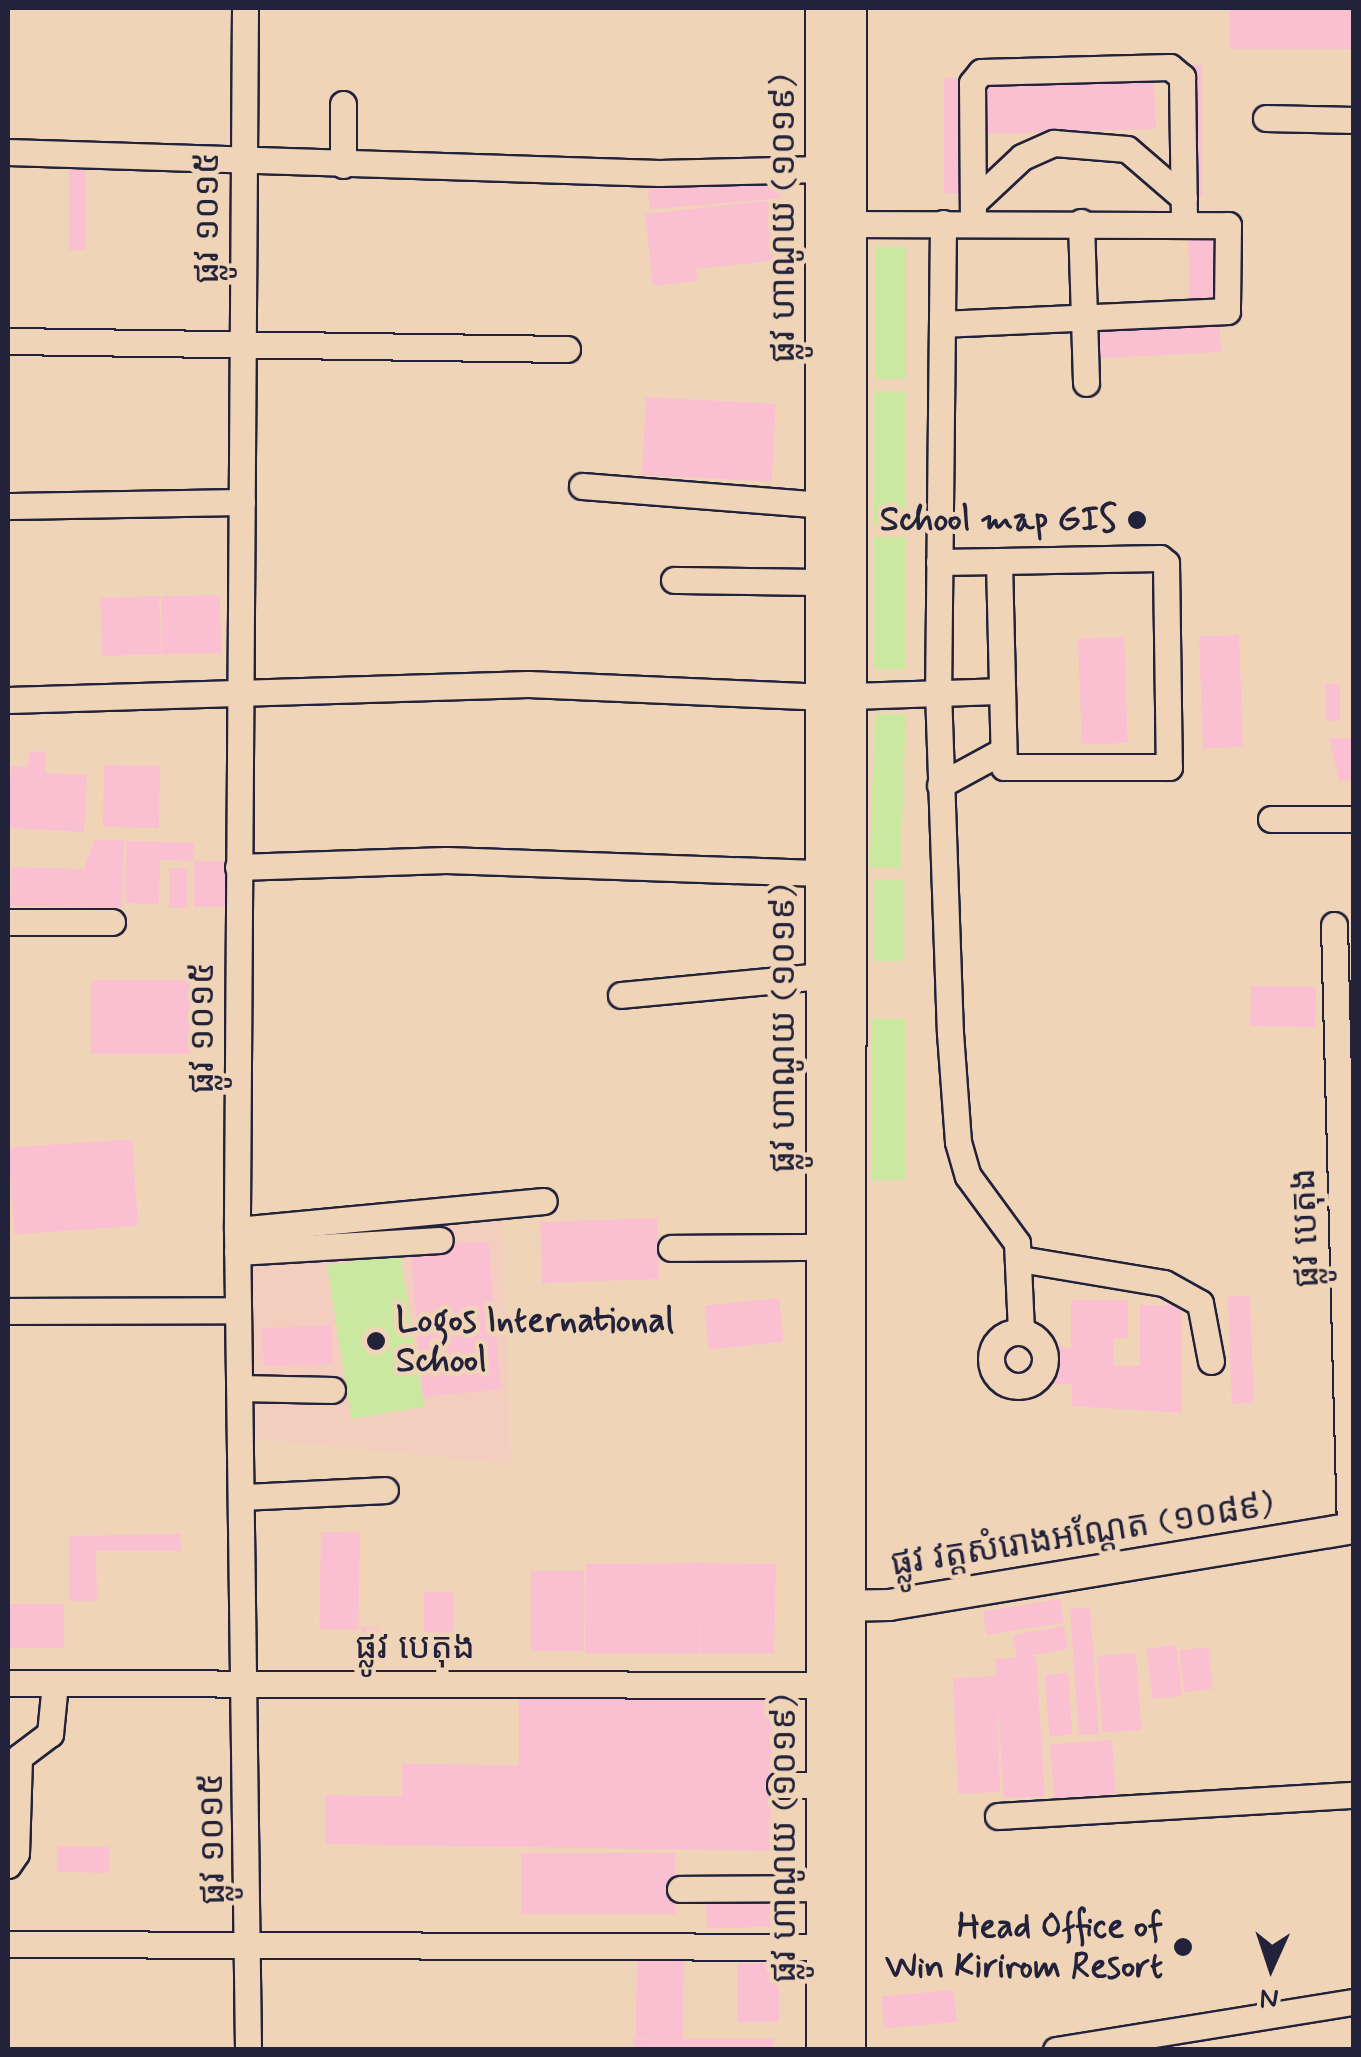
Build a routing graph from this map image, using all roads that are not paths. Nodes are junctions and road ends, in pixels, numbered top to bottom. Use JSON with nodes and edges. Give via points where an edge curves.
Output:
{"nodes":[{"id":1,"x":245,"y":8,"type":"edge"},
{"id":2,"x":821,"y":8,"type":"edge"},
{"id":3,"x":851,"y":8,"type":"edge"},
{"id":4,"x":344,"y":104,"type":"dead end"},
{"id":5,"x":1266,"y":118,"type":"dead end"},
{"id":6,"x":1354,"y":120,"type":"edge"},
{"id":7,"x":8,"y":152,"type":"edge"},
{"id":8,"x":244,"y":163,"type":"junction"},
{"id":9,"x":343,"y":166,"type":"junction"},
{"id":10,"x":821,"y":169,"type":"junction"},
{"id":11,"x":1184,"y":210,"type":"junction"},
{"id":12,"x":973,"y":213,"type":"junction"},
{"id":13,"x":1081,"y":222,"type":"junction"},
{"id":14,"x":943,"y":223,"type":"junction"},
{"id":15,"x":851,"y":224,"type":"junction"},
{"id":16,"x":1085,"y":317,"type":"junction"},
{"id":17,"x":942,"y":324,"type":"junction"},
{"id":18,"x":8,"y":341,"type":"edge"},
{"id":19,"x":242,"y":344,"type":"junction"},
{"id":20,"x":567,"y":348,"type":"dead end"},
{"id":21,"x":1086,"y":383,"type":"dead end"},
{"id":22,"x":582,"y":486,"type":"dead end"},
{"id":23,"x":242,"y":502,"type":"junction"},
{"id":24,"x":822,"y":505,"type":"junction"},
{"id":25,"x":8,"y":506,"type":"edge"},
{"id":26,"x":1000,"y":561,"type":"junction"},
{"id":27,"x":938,"y":562,"type":"junction"},
{"id":28,"x":674,"y":580,"type":"dead end"},
{"id":29,"x":822,"y":582,"type":"junction"},
{"id":30,"x":240,"y":688,"type":"junction"},
{"id":31,"x":938,"y":692,"type":"junction"},
{"id":32,"x":998,"y":692,"type":"junction"},
{"id":33,"x":836,"y":695,"type":"junction"},
{"id":34,"x":8,"y":700,"type":"edge"},
{"id":35,"x":998,"y":753,"type":"junction"},
{"id":36,"x":940,"y":785,"type":"junction"},
{"id":37,"x":1354,"y":818,"type":"edge"},
{"id":38,"x":1271,"y":819,"type":"dead end"},
{"id":39,"x":238,"y":868,"type":"junction"},
{"id":40,"x":822,"y":872,"type":"junction"},
{"id":41,"x":8,"y":922,"type":"edge"},
{"id":42,"x":112,"y":922,"type":"dead end"},
{"id":43,"x":1334,"y":925,"type":"dead end"},
{"id":44,"x":822,"y":976,"type":"junction"},
{"id":45,"x":621,"y":994,"type":"dead end"},
{"id":46,"x":1344,"y":1049,"type":"edge"},
{"id":47,"x":1346,"y":1168,"type":"edge"},
{"id":48,"x":544,"y":1201,"type":"dead end"},
{"id":49,"x":440,"y":1240,"type":"dead end"},
{"id":50,"x":237,"y":1241,"type":"junction"},
{"id":51,"x":672,"y":1248,"type":"dead end"},
{"id":52,"x":822,"y":1248,"type":"junction"},
{"id":53,"x":1020,"y":1259,"type":"junction"},
{"id":54,"x":238,"y":1310,"type":"junction"},
{"id":55,"x":8,"y":1311,"type":"edge"},
{"id":56,"x":1022,"y":1332,"type":"dead end"},
{"id":57,"x":1211,"y":1361,"type":"dead end"},
{"id":58,"x":240,"y":1388,"type":"junction"},
{"id":59,"x":332,"y":1390,"type":"dead end"},
{"id":60,"x":385,"y":1490,"type":"dead end"},
{"id":61,"x":243,"y":1497,"type":"junction"},
{"id":62,"x":1352,"y":1528,"type":"edge"},
{"id":63,"x":836,"y":1606,"type":"junction"},
{"id":64,"x":54,"y":1682,"type":"junction"},
{"id":65,"x":247,"y":1682,"type":"junction"},
{"id":66,"x":8,"y":1683,"type":"edge"},
{"id":67,"x":822,"y":1685,"type":"junction"},
{"id":68,"x":780,"y":1785,"type":"dead end"},
{"id":69,"x":822,"y":1785,"type":"junction"},
{"id":70,"x":1354,"y":1795,"type":"edge"},
{"id":71,"x":998,"y":1816,"type":"dead end"},
{"id":72,"x":8,"y":1864,"type":"edge"},
{"id":73,"x":822,"y":1888,"type":"junction"},
{"id":74,"x":680,"y":1889,"type":"dead end"},
{"id":75,"x":8,"y":1944,"type":"edge"},
{"id":76,"x":249,"y":1945,"type":"junction"},
{"id":77,"x":822,"y":1947,"type":"junction"},
{"id":78,"x":1354,"y":2002,"type":"edge"},
{"id":79,"x":248,"y":2050,"type":"edge"},
{"id":80,"x":822,"y":2050,"type":"edge"},
{"id":81,"x":850,"y":2050,"type":"edge"},
{"id":82,"x":1056,"y":2050,"type":"edge"}],
"edges":[{"from":1,"to":8,"type":"street","name":"ផ្លូវ ១០១៥"},
{"from":2,"to":10,"type":"main road","name":"ផ្លូវ ហាណូយ (១០១៩)"},
{"from":3,"to":15,"type":"main road","name":"ផ្លូវ ហាណូយ (១០១៩)"},
{"from":4,"to":9,"type":"street"},
{"from":5,"to":6,"type":"street"},
{"from":7,"to":8,"type":"street"},
{"from":8,"to":9,"type":"street"},
{"from":8,"to":19,"type":"street","name":"ផ្លូវ ១០១៥"},
{"from":9,"to":10,"type":"street"},
{"from":10,"to":24,"type":"main road","name":"ផ្លូវ ហាណូយ (១០១៩)"},
{"from":11,"to":12,"type":"street","via":[[1128,149],[1054,144],[1022,157]]},
{"from":11,"to":12,"type":"street","via":[[1178,70],[990,70],[972,84]]},
{"from":11,"to":13,"type":"street"},
{"from":11,"to":16,"type":"street","via":[[1228,225],[1227,311]]},
{"from":12,"to":13,"type":"street"},
{"from":12,"to":14,"type":"street"},
{"from":13,"to":16,"type":"street"},
{"from":14,"to":15,"type":"street"},
{"from":14,"to":17,"type":"street"},
{"from":15,"to":33,"type":"main road","name":"ផ្លូវ ហាណូយ (១០១៩)"},
{"from":16,"to":17,"type":"street"},
{"from":16,"to":21,"type":"street"},
{"from":17,"to":27,"type":"street"},
{"from":18,"to":19,"type":"street"},
{"from":19,"to":20,"type":"street"},
{"from":19,"to":23,"type":"street","name":"ផ្លូវ ១០១៥"},
{"from":22,"to":24,"type":"street"},
{"from":23,"to":25,"type":"street"},
{"from":23,"to":30,"type":"street","name":"ផ្លូវ ១០១៥"},
{"from":24,"to":29,"type":"main road","name":"ផ្លូវ ហាណូយ (១០១៩)"},
{"from":26,"to":27,"type":"street"},
{"from":26,"to":32,"type":"street"},
{"from":26,"to":35,"type":"street","via":[[1166,563],[1172,760],[1160,770],[1013,774]]},
{"from":27,"to":31,"type":"street"},
{"from":28,"to":29,"type":"street"},
{"from":29,"to":33,"type":"main road","name":"ផ្លូវ ហាណូយ (១០១៩)"},
{"from":30,"to":33,"type":"street","via":[[528,684]]},
{"from":30,"to":34,"type":"street"},
{"from":30,"to":39,"type":"street","name":"ផ្លូវ ១០១៥"},
{"from":31,"to":32,"type":"street"},
{"from":31,"to":33,"type":"street"},
{"from":31,"to":36,"type":"street"},
{"from":32,"to":35,"type":"street"},
{"from":33,"to":40,"type":"main road","name":"ផ្លូវ ហាណូយ (១០១៩)"},
{"from":33,"to":63,"type":"main road","name":"ផ្លូវ ហាណូយ (១០១៩)"},
{"from":35,"to":36,"type":"street"},
{"from":36,"to":53,"type":"street","via":[[958,1142]]},
{"from":37,"to":38,"type":"street"},
{"from":39,"to":40,"type":"street","via":[[446,860]]},
{"from":39,"to":50,"type":"street","name":"ផ្លូវ ១០១៥"},
{"from":40,"to":44,"type":"main road","name":"ផ្លូវ ហាណូយ (១០១៩)"},
{"from":41,"to":42,"type":"street"},
{"from":43,"to":46,"type":"street","name":"ផ្លូវ បេតុង"},
{"from":44,"to":45,"type":"street"},
{"from":44,"to":52,"type":"main road","name":"ផ្លូវ ហាណូយ (១០១៩)"},
{"from":46,"to":47,"type":"street","name":"ផ្លូវ បេតុង"},
{"from":47,"to":62,"type":"street","name":"ផ្លូវ បេតុង"},
{"from":48,"to":50,"type":"street"},
{"from":49,"to":50,"type":"street"},
{"from":50,"to":54,"type":"street","name":"ផ្លូវ ១០១៥"},
{"from":51,"to":52,"type":"street"},
{"from":52,"to":63,"type":"main road","name":"ផ្លូវ ហាណូយ (១០១៩)"},
{"from":53,"to":56,"type":"street"},
{"from":53,"to":57,"type":"street","via":[[1164,1284],[1200,1303]]},
{"from":54,"to":55,"type":"street"},
{"from":54,"to":58,"type":"street","name":"ផ្លូវ ១០១៥"},
{"from":58,"to":59,"type":"street"},
{"from":58,"to":61,"type":"street","name":"ផ្លូវ ១០១៥"},
{"from":60,"to":61,"type":"street"},
{"from":61,"to":65,"type":"street","name":"ផ្លូវ ១០១៥"},
{"from":62,"to":63,"type":"main road","name":"ផ្លូវ វត្តសំរោងអណ្ដែត (១០៨៩)"},
{"from":63,"to":67,"type":"main road","name":"ផ្លូវ ហាណូយ (១០១៩)"},
{"from":63,"to":81,"type":"main road","name":"ផ្លូវ ហាណូយ (១០១៩)"},
{"from":64,"to":65,"type":"street","name":"ផ្លូវ បេតុង"},
{"from":64,"to":66,"type":"street","name":"ផ្លូវ បេតុង"},
{"from":64,"to":72,"type":"street","via":[[50,1734],[19,1757],[16,1853]]},
{"from":65,"to":67,"type":"street","name":"ផ្លូវ បេតុង"},
{"from":65,"to":76,"type":"street","name":"ផ្លូវ ១០១៥"},
{"from":67,"to":69,"type":"main road","name":"ផ្លូវ ហាណូយ (១០១៩)"},
{"from":68,"to":69,"type":"street"},
{"from":69,"to":73,"type":"main road","name":"ផ្លូវ ហាណូយ (១០១៩)"},
{"from":70,"to":71,"type":"street"},
{"from":73,"to":74,"type":"street"},
{"from":73,"to":77,"type":"main road","name":"ផ្លូវ ហាណូយ (១០១៩)"},
{"from":75,"to":76,"type":"street"},
{"from":76,"to":77,"type":"street"},
{"from":76,"to":79,"type":"street","name":"ផ្លូវ ១០១៥"},
{"from":77,"to":80,"type":"main road","name":"ផ្លូវ ហាណូយ (១០១៩)"},
{"from":78,"to":82,"type":"street"}]}
